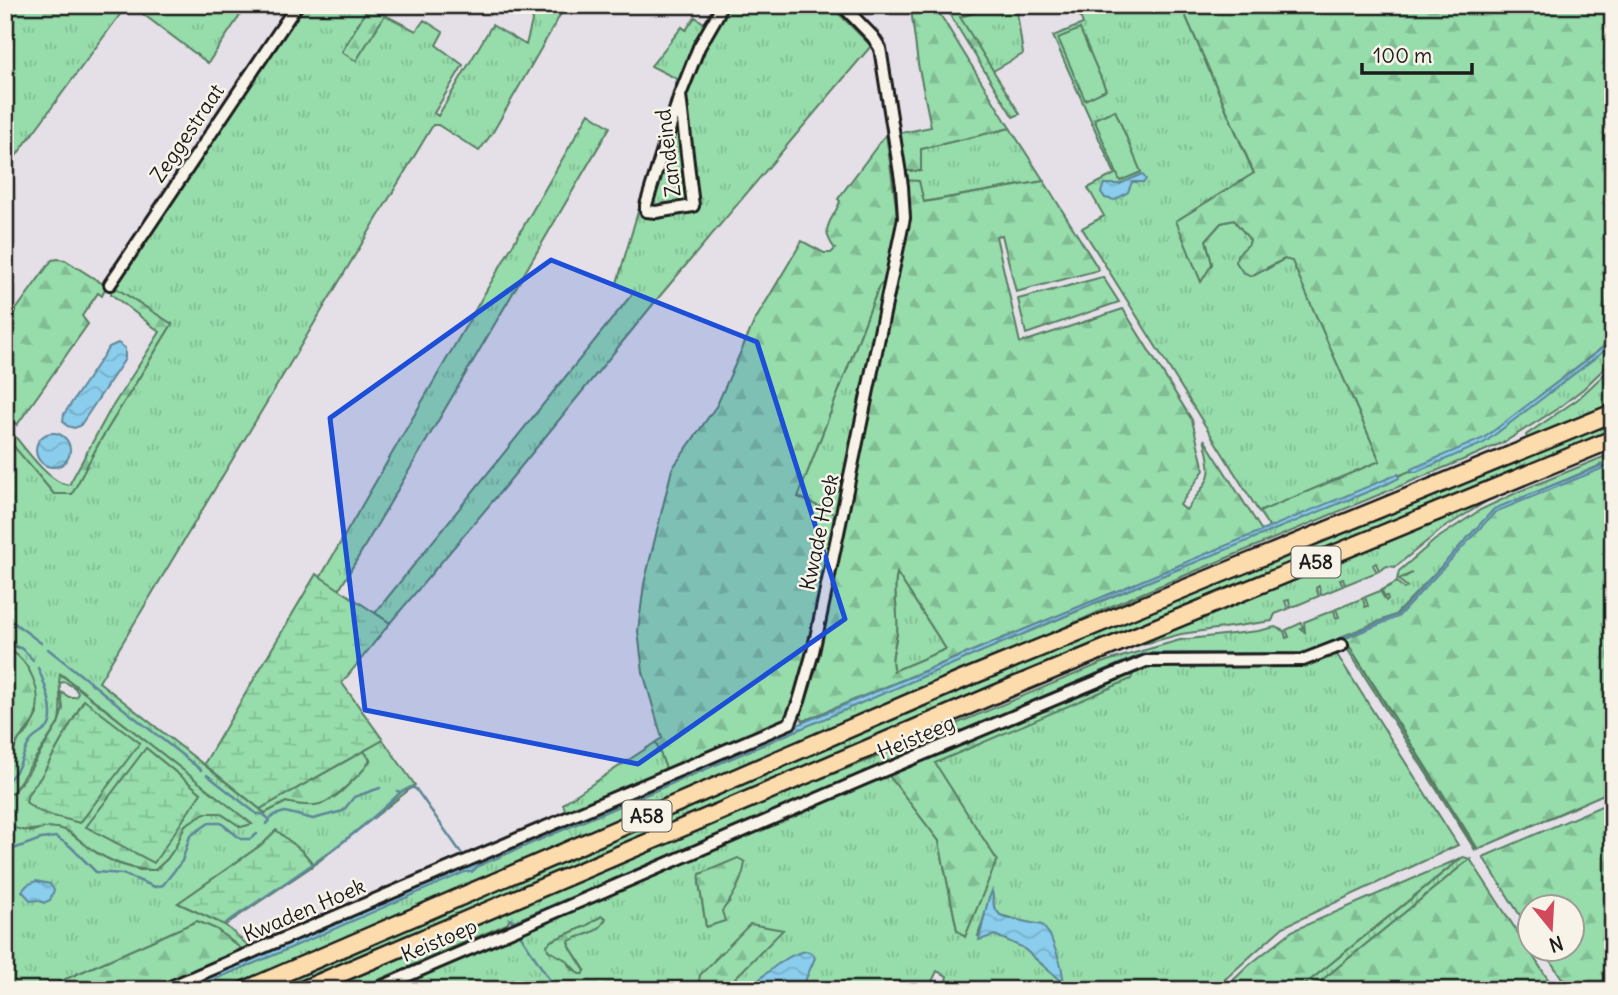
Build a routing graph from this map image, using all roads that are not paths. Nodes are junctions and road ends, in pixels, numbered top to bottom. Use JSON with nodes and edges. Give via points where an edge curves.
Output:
{"nodes":[{"id":1,"x":297,"y":5,"type":"edge"},
{"id":2,"x":720,"y":5,"type":"edge"},
{"id":3,"x":842,"y":5,"type":"edge"},
{"id":4,"x":680,"y":95,"type":"junction"},
{"id":5,"x":110,"y":284,"type":"dead end"},
{"id":6,"x":1613,"y":413,"type":"edge"},
{"id":7,"x":1613,"y":439,"type":"edge"},
{"id":8,"x":1342,"y":645,"type":"dead end"},
{"id":9,"x":459,"y":864,"type":"joint"},
{"id":10,"x":519,"y":927,"type":"joint"},
{"id":11,"x":163,"y":990,"type":"edge"},
{"id":12,"x":246,"y":990,"type":"edge"},
{"id":13,"x":302,"y":990,"type":"edge"},
{"id":14,"x":374,"y":990,"type":"edge"}],
"edges":[{"from":1,"to":5,"type":"street","name":"Zeggestraat"},
{"from":2,"to":4,"type":"street","name":"Zandeind"},
{"from":3,"to":9,"type":"street","name":"Kwade Hoek","via":[[880,48],[905,218],[813,652],[793,718],[785,726]]},
{"from":4,"to":4,"type":"street","name":"Zandeind","via":[[646,205],[646,211],[693,206]]},
{"from":6,"to":12,"type":"highway","number":"A58","via":[[964,679]]},
{"from":7,"to":13,"type":"highway","number":"A58","via":[[1019,684]]},
{"from":8,"to":10,"type":"street","name":"Heisteeg","via":[[1303,660],[1146,661]]},
{"from":9,"to":11,"type":"street","name":"Kwaden Hoek"},
{"from":10,"to":14,"type":"street","name":"Keistoep"}]}
